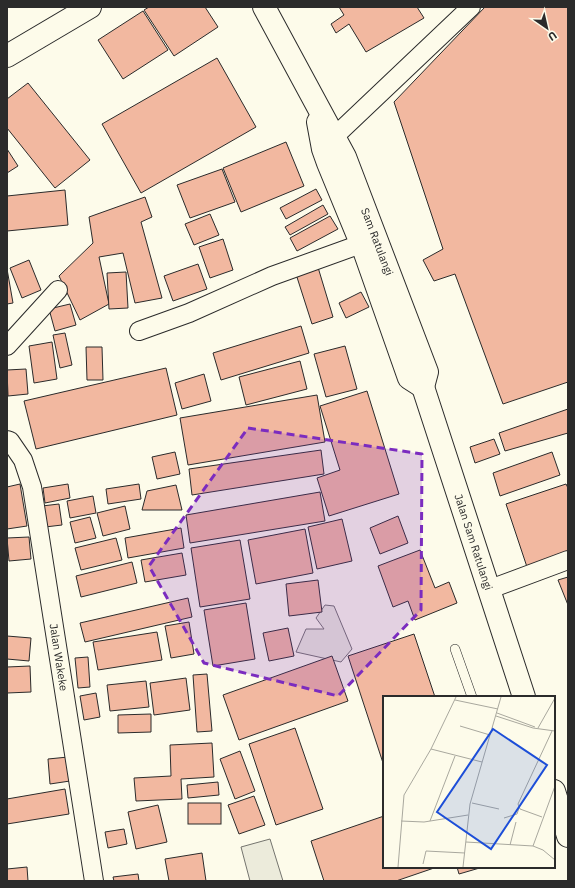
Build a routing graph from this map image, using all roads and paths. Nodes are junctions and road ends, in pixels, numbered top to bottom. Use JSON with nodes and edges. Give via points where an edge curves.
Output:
{"nodes":[{"id":1,"x":90,"y":7,"type":"edge"},
{"id":2,"x":264,"y":7,"type":"edge"},
{"id":3,"x":471,"y":7,"type":"edge"},
{"id":4,"x":7,"y":56,"type":"edge"},
{"id":5,"x":313,"y":99,"type":"junction"},
{"id":6,"x":334,"y":137,"type":"junction"},
{"id":7,"x":361,"y":244,"type":"junction"},
{"id":8,"x":58,"y":290,"type":"dead end"},
{"id":9,"x":139,"y":331,"type":"dead end"},
{"id":10,"x":7,"y":346,"type":"edge"},
{"id":11,"x":422,"y":387,"type":"junction"},
{"id":12,"x":7,"y":440,"type":"edge"},
{"id":13,"x":568,"y":560,"type":"edge"},
{"id":14,"x":490,"y":589,"type":"junction"},
{"id":15,"x":455,"y":649,"type":"dead end"},
{"id":16,"x":472,"y":696,"type":"edge"},
{"id":17,"x":524,"y":696,"type":"edge"},
{"id":18,"x":555,"y":794,"type":"edge"},
{"id":19,"x":567,"y":826,"type":"edge"},
{"id":20,"x":94,"y":881,"type":"edge"}],
"edges":[{"from":1,"to":4,"type":"main road"},
{"from":2,"to":5,"type":"main road"},
{"from":3,"to":6,"type":"street"},
{"from":5,"to":6,"type":"main road","name":"Sam Ratulangi"},
{"from":5,"to":7,"type":"main road","via":[[324,149]]},
{"from":6,"to":11,"type":"main road","name":"Sam Ratulangi","via":[[362,198],[427,372]]},
{"from":7,"to":9,"type":"street","via":[[272,276],[189,313]]},
{"from":7,"to":11,"type":"main road","via":[[409,378]]},
{"from":8,"to":10,"type":"street"},
{"from":11,"to":14,"type":"main road","name":"Jalan Sam Ratulangi"},
{"from":12,"to":20,"type":"street","name":"Jalan Wakeke","via":[[24,460],[32,487]]},
{"from":13,"to":14,"type":"street"},
{"from":14,"to":17,"type":"main road","name":"Jalan Sam Ratulangi"},
{"from":15,"to":16,"type":"lane"},
{"from":18,"to":19,"type":"main road"}]}
